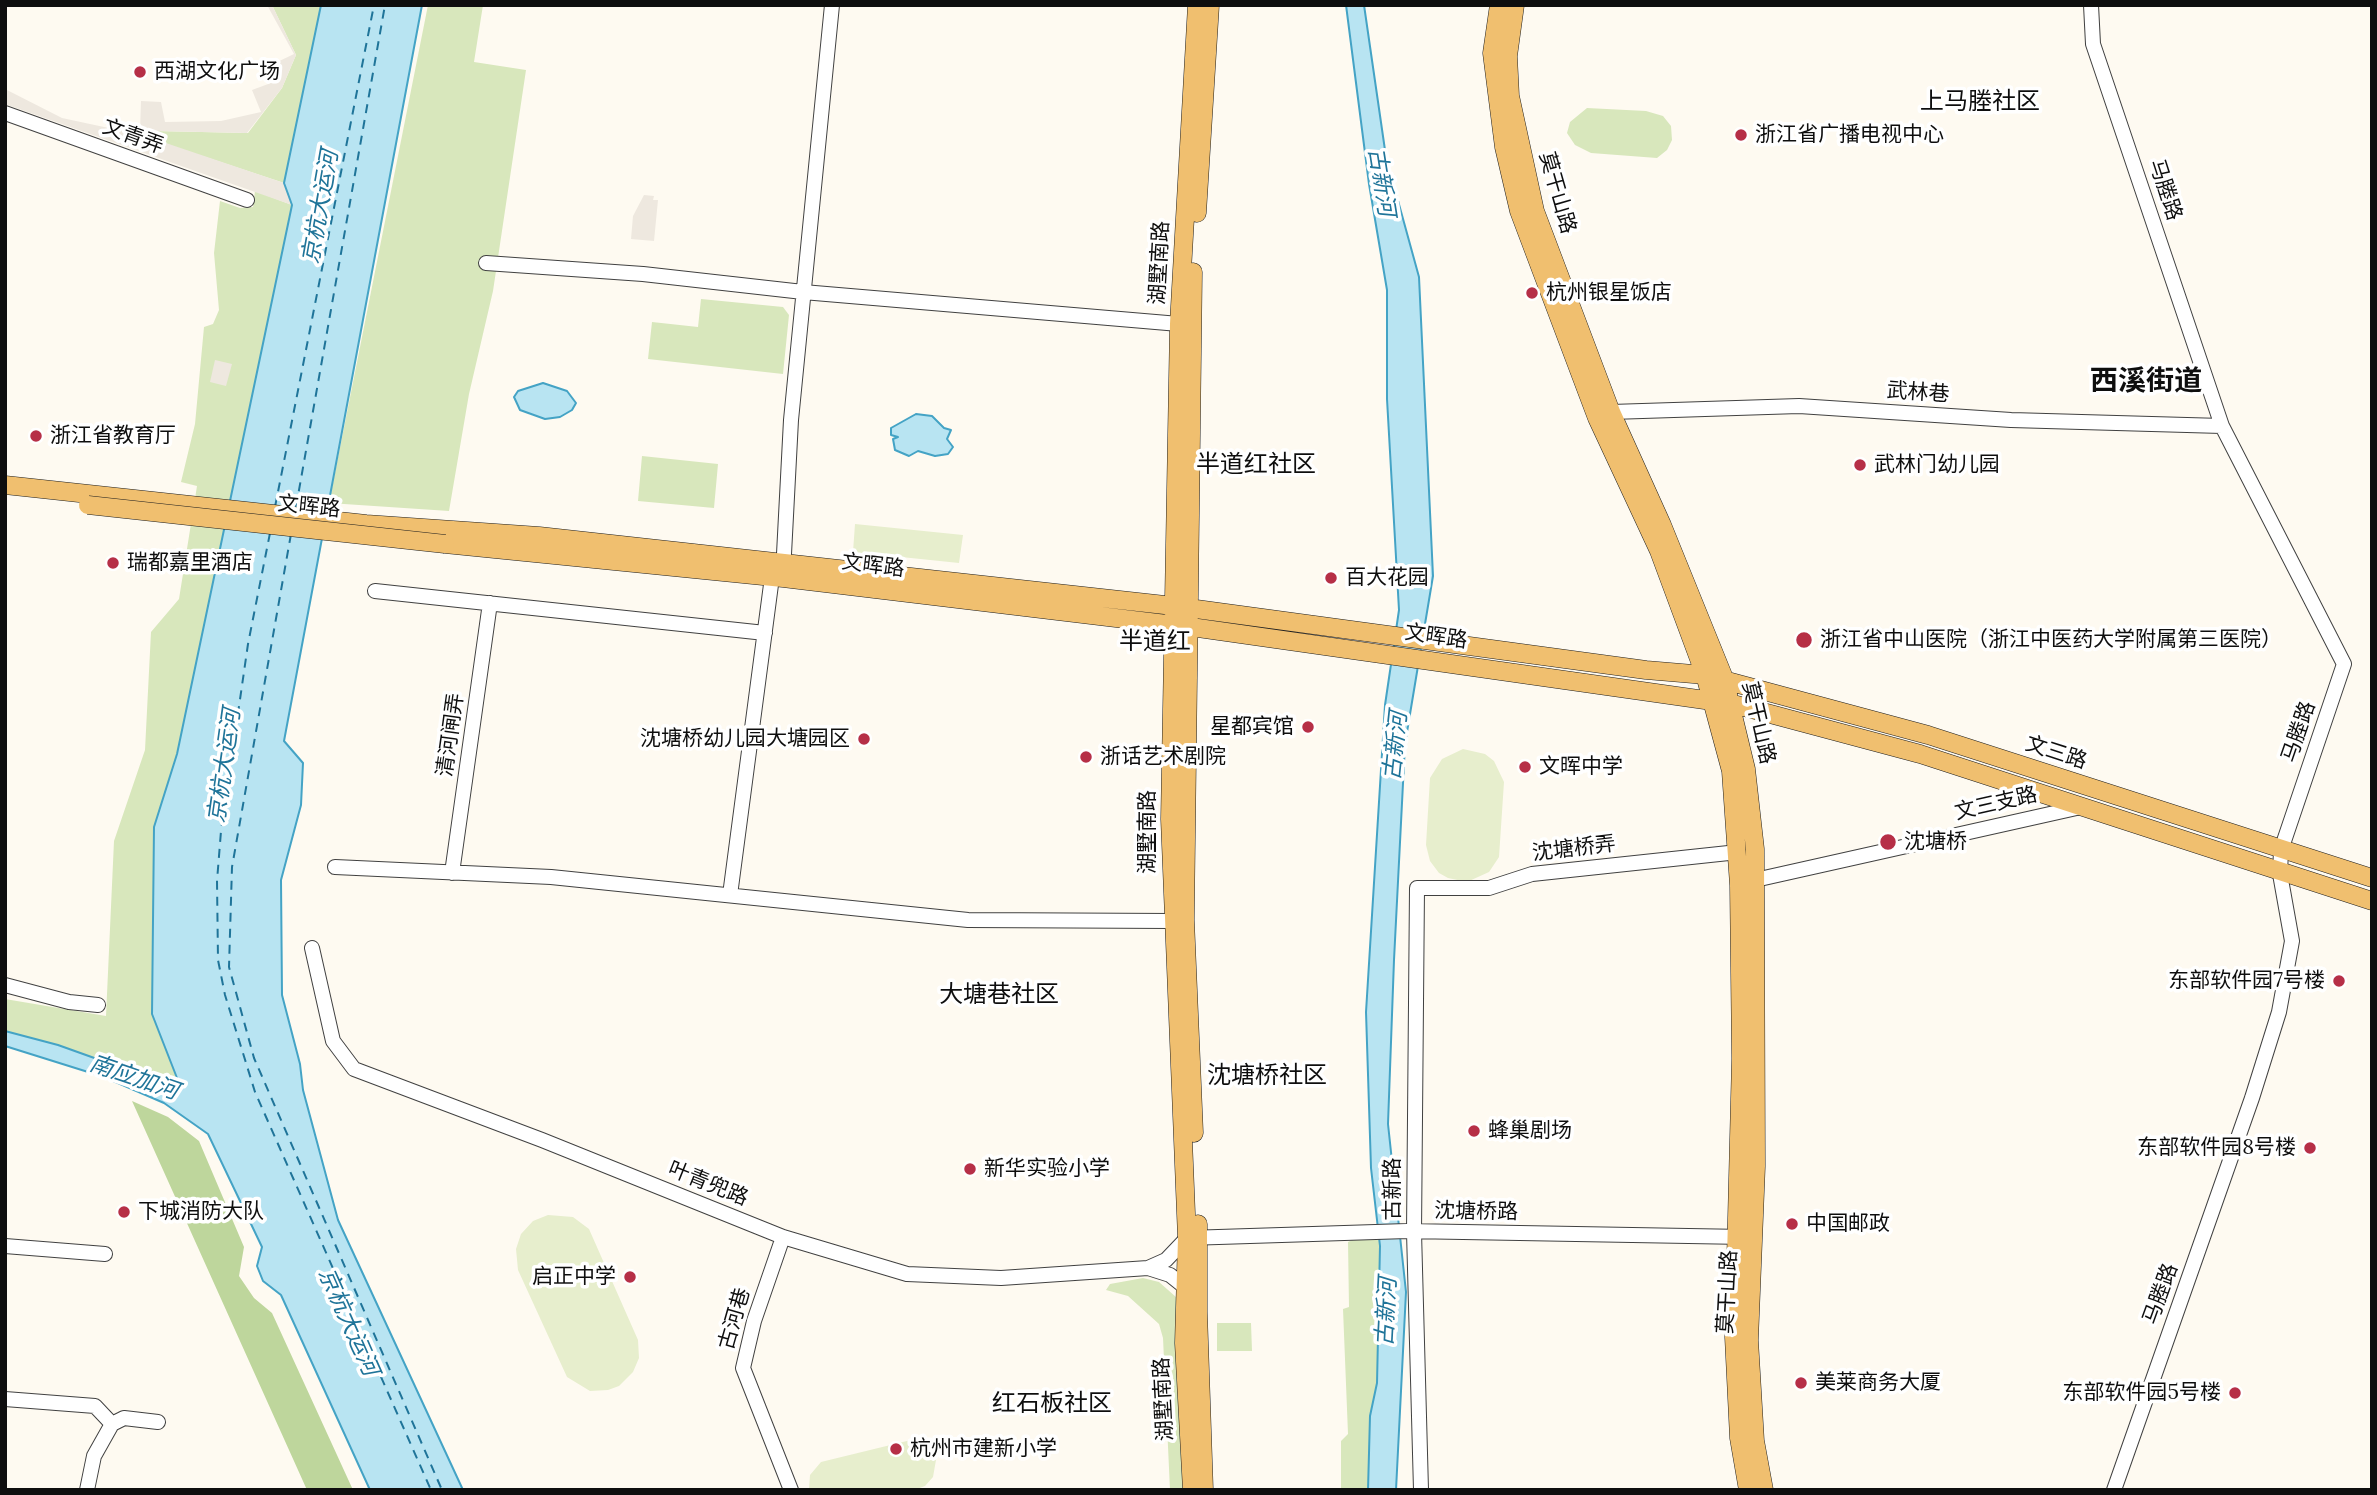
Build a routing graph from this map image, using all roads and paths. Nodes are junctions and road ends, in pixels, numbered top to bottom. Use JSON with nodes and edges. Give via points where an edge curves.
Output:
{"nodes":[{"id":1,"x":832,"y":5,"type":"edge"},
{"id":2,"x":1197,"y":5,"type":"edge"},
{"id":3,"x":1210,"y":5,"type":"edge"},
{"id":4,"x":1499,"y":5,"type":"edge"},
{"id":5,"x":1515,"y":5,"type":"edge"},
{"id":6,"x":2091,"y":5,"type":"edge"},
{"id":7,"x":5,"y":113,"type":"edge"},
{"id":8,"x":247,"y":200,"type":"dead end"},
{"id":9,"x":486,"y":263,"type":"dead end"},
{"id":10,"x":803,"y":292,"type":"junction"},
{"id":11,"x":1179,"y":324,"type":"junction"},
{"id":12,"x":1611,"y":412,"type":"junction"},
{"id":13,"x":2222,"y":426,"type":"junction"},
{"id":14,"x":5,"y":485,"type":"edge"},
{"id":15,"x":5,"y":497,"type":"edge"},
{"id":16,"x":88,"y":499,"type":"junction"},
{"id":17,"x":780,"y":573,"type":"junction"},
{"id":18,"x":375,"y":591,"type":"dead end"},
{"id":19,"x":489,"y":603,"type":"junction"},
{"id":20,"x":1182,"y":616,"type":"junction"},
{"id":21,"x":765,"y":633,"type":"junction"},
{"id":22,"x":1390,"y":645,"type":"junction"},
{"id":23,"x":1705,"y":675,"type":"junction"},
{"id":24,"x":1724,"y":678,"type":"junction"},
{"id":25,"x":1714,"y":702,"type":"junction"},
{"id":26,"x":1733,"y":704,"type":"junction"},
{"id":27,"x":2082,"y":806,"type":"junction"},
{"id":28,"x":2281,"y":850,"type":"junction"},
{"id":29,"x":1738,"y":852,"type":"junction"},
{"id":30,"x":335,"y":867,"type":"dead end"},
{"id":31,"x":452,"y":873,"type":"junction"},
{"id":32,"x":2280,"y":874,"type":"junction"},
{"id":33,"x":2372,"y":878,"type":"edge"},
{"id":34,"x":1755,"y":880,"type":"junction"},
{"id":35,"x":1417,"y":888,"type":"joint"},
{"id":36,"x":730,"y":895,"type":"junction"},
{"id":37,"x":2372,"y":901,"type":"edge"},
{"id":38,"x":1172,"y":921,"type":"junction"},
{"id":39,"x":312,"y":948,"type":"dead end"},
{"id":40,"x":5,"y":985,"type":"edge"},
{"id":41,"x":98,"y":1005,"type":"dead end"},
{"id":42,"x":1410,"y":1231,"type":"junction"},
{"id":43,"x":783,"y":1237,"type":"junction"},
{"id":44,"x":1193,"y":1238,"type":"junction"},
{"id":45,"x":1746,"y":1238,"type":"junction"},
{"id":46,"x":5,"y":1246,"type":"edge"},
{"id":47,"x":105,"y":1254,"type":"dead end"},
{"id":48,"x":1148,"y":1268,"type":"junction"},
{"id":49,"x":1185,"y":1287,"type":"junction"},
{"id":50,"x":5,"y":1399,"type":"edge"},
{"id":51,"x":158,"y":1422,"type":"dead end"},
{"id":52,"x":112,"y":1424,"type":"junction"},
{"id":53,"x":87,"y":1490,"type":"edge"},
{"id":54,"x":791,"y":1490,"type":"edge"},
{"id":55,"x":1192,"y":1490,"type":"edge"},
{"id":56,"x":1204,"y":1490,"type":"edge"},
{"id":57,"x":1421,"y":1490,"type":"edge"},
{"id":58,"x":1748,"y":1490,"type":"edge"},
{"id":59,"x":1764,"y":1490,"type":"edge"},
{"id":60,"x":2113,"y":1490,"type":"edge"}],
"edges":[{"from":1,"to":10,"type":"street"},
{"from":2,"to":11,"type":"main road","name":"湖墅南路"},
{"from":3,"to":20,"type":"main road","name":"湖墅南路","via":[[1193,274]]},
{"from":4,"to":23,"type":"main road","name":"莫干山路","via":[[1492,53],[1504,147],[1519,211],[1597,418],[1659,551]]},
{"from":5,"to":12,"type":"main road","name":"莫干山路","via":[[1508,55],[1510,96],[1535,211]]},
{"from":6,"to":13,"type":"street","name":"马塍路","via":[[2094,44]]},
{"from":7,"to":8,"type":"street","name":"文青弄"},
{"from":9,"to":10,"type":"street"},
{"from":10,"to":11,"type":"street"},
{"from":10,"to":17,"type":"street"},
{"from":11,"to":20,"type":"main road","name":"湖墅南路"},
{"from":12,"to":13,"type":"street","name":"武林巷","via":[[1799,406],[2011,420]]},
{"from":12,"to":24,"type":"main road","name":"莫干山路"},
{"from":13,"to":28,"type":"street","name":"马塍路","via":[[2344,664]]},
{"from":14,"to":16,"type":"main road","name":"文晖路"},
{"from":15,"to":16,"type":"main road","name":"文晖路"},
{"from":16,"to":17,"type":"main road","name":"文晖路","bridge":true},
{"from":17,"to":20,"type":"main road","name":"文晖路"},
{"from":17,"to":21,"type":"street"},
{"from":18,"to":19,"type":"street"},
{"from":19,"to":21,"type":"street"},
{"from":19,"to":31,"type":"street","name":"清河闸弄"},
{"from":20,"to":22,"type":"main road","name":"文晖路"},
{"from":20,"to":38,"type":"main road","name":"湖墅南路","via":[[1170,819]]},
{"from":20,"to":44,"type":"main road","name":"湖墅南路"},
{"from":21,"to":36,"type":"street"},
{"from":22,"to":23,"type":"main road","name":"文晖路","via":[[1423,640]]},
{"from":22,"to":25,"type":"main road","name":"文晖路","via":[[1424,659]]},
{"from":23,"to":24,"type":"main road","name":"文晖路"},
{"from":23,"to":25,"type":"main road","name":"莫干山路"},
{"from":24,"to":26,"type":"main road","name":"莫干山路"},
{"from":24,"to":28,"type":"main road","name":"文三路","via":[[1928,735]]},
{"from":25,"to":26,"type":"main road","name":"文晖路"},
{"from":25,"to":29,"type":"main road","name":"莫干山路","via":[[1731,771]]},
{"from":26,"to":27,"type":"main road","name":"文三路","via":[[1920,754]]},
{"from":26,"to":34,"type":"main road","name":"莫干山路","via":[[1746,769]]},
{"from":27,"to":32,"type":"main road","name":"文三路"},
{"from":27,"to":34,"type":"street","name":"文三支路"},
{"from":28,"to":32,"type":"street","name":"马塍路"},
{"from":28,"to":33,"type":"main road","name":"文三路"},
{"from":29,"to":35,"type":"street","name":"沈塘桥弄","via":[[1532,874],[1489,888]]},
{"from":29,"to":45,"type":"main road","name":"莫干山路"},
{"from":30,"to":31,"type":"street"},
{"from":31,"to":36,"type":"street","via":[[551,877]]},
{"from":32,"to":37,"type":"main road","name":"文三路"},
{"from":32,"to":60,"type":"street","name":"马塍路","via":[[2292,941],[2279,1012]]},
{"from":34,"to":45,"type":"main road","name":"莫干山路","via":[[1756,1166]]},
{"from":35,"to":42,"type":"street","name":"古新路"},
{"from":36,"to":38,"type":"street","via":[[968,920]]},
{"from":38,"to":44,"type":"main road","name":"湖墅南路"},
{"from":39,"to":43,"type":"street","name":"叶青兜路","via":[[333,1041],[354,1069]]},
{"from":40,"to":41,"type":"street"},
{"from":42,"to":44,"type":"street","name":"沈塘桥路"},
{"from":42,"to":45,"type":"street","name":"沈塘桥路"},
{"from":42,"to":57,"type":"street","name":"古新路"},
{"from":43,"to":48,"type":"street","name":"叶青兜路","via":[[907,1274],[1001,1278]]},
{"from":43,"to":54,"type":"street","name":"古河巷","via":[[743,1368]]},
{"from":44,"to":48,"type":"street"},
{"from":44,"to":49,"type":"main road","name":"湖墅南路"},
{"from":44,"to":56,"type":"main road","name":"湖墅南路"},
{"from":45,"to":58,"type":"main road","name":"莫干山路","via":[[1735,1362],[1739,1438]]},
{"from":45,"to":59,"type":"main road","name":"莫干山路","via":[[1755,1441]]},
{"from":46,"to":47,"type":"street"},
{"from":48,"to":49,"type":"street","name":"叶青兜路","via":[[1170,1275]]},
{"from":49,"to":55,"type":"main road","name":"湖墅南路"},
{"from":50,"to":52,"type":"street","via":[[95,1406]]},
{"from":51,"to":52,"type":"street","via":[[124,1418]]},
{"from":52,"to":53,"type":"street","via":[[94,1456]]}]}
